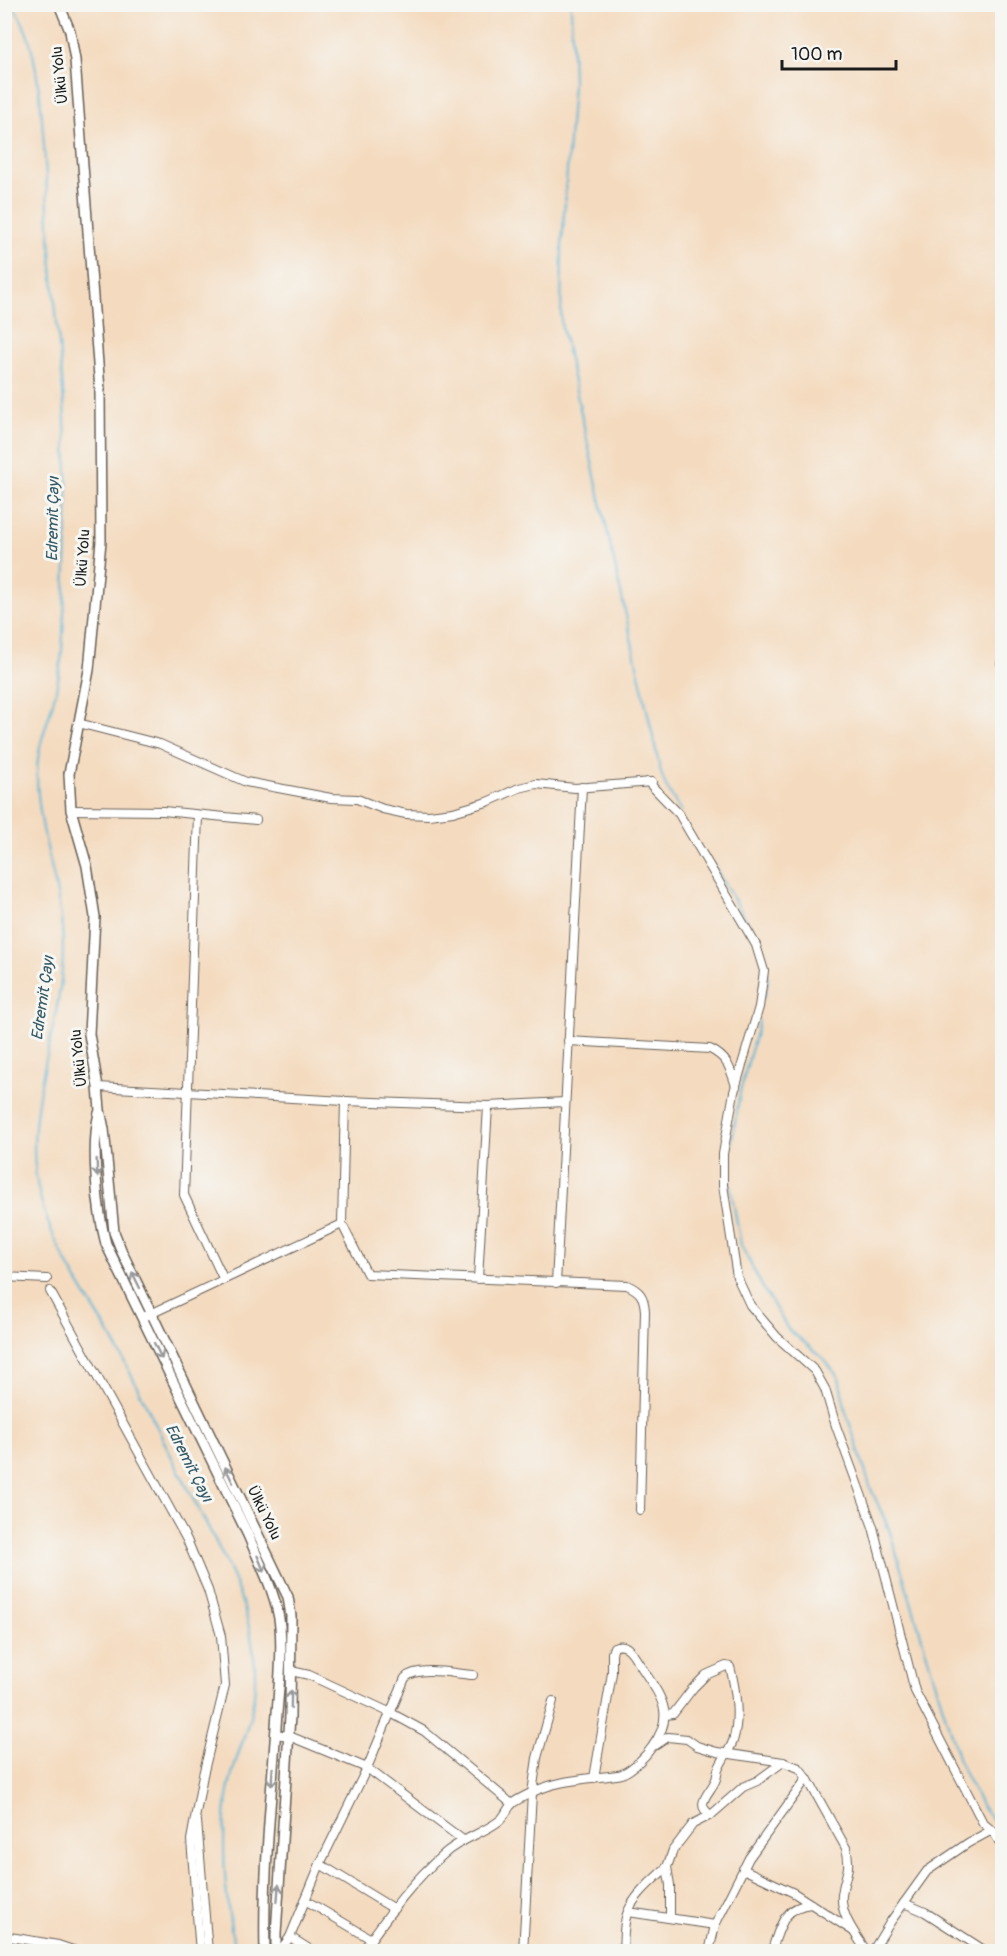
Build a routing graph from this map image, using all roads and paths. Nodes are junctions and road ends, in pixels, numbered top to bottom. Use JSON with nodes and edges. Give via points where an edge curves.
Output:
{"nodes":[{"id":1,"x":59,"y":4,"type":"edge"},
{"id":2,"x":78,"y":723,"type":"junction"},
{"id":3,"x":582,"y":787,"type":"junction"},
{"id":4,"x":71,"y":810,"type":"junction"},
{"id":5,"x":198,"y":815,"type":"junction"},
{"id":6,"x":256,"y":820,"type":"dead end"},
{"id":7,"x":568,"y":1041,"type":"junction"},
{"id":8,"x":736,"y":1086,"type":"junction"},
{"id":9,"x":98,"y":1088,"type":"junction"},
{"id":10,"x":187,"y":1092,"type":"junction"},
{"id":11,"x":345,"y":1101,"type":"junction"},
{"id":12,"x":565,"y":1102,"type":"junction"},
{"id":13,"x":488,"y":1106,"type":"junction"},
{"id":14,"x":99,"y":1110,"type":"junction"},
{"id":15,"x":342,"y":1224,"type":"junction"},
{"id":16,"x":4,"y":1277,"type":"edge"},
{"id":17,"x":47,"y":1278,"type":"dead end"},
{"id":18,"x":223,"y":1278,"type":"junction"},
{"id":19,"x":478,"y":1279,"type":"junction"},
{"id":20,"x":556,"y":1283,"type":"junction"},
{"id":21,"x":50,"y":1291,"type":"dead end"},
{"id":22,"x":152,"y":1313,"type":"junction"},
{"id":23,"x":142,"y":1318,"type":"junction"},
{"id":24,"x":640,"y":1510,"type":"dead end"},
{"id":25,"x":291,"y":1671,"type":"junction"},
{"id":26,"x":473,"y":1675,"type":"dead end"},
{"id":27,"x":553,"y":1701,"type":"dead end"},
{"id":28,"x":391,"y":1713,"type":"junction"},
{"id":29,"x":666,"y":1715,"type":"junction"},
{"id":30,"x":275,"y":1734,"type":"junction"},
{"id":31,"x":289,"y":1736,"type":"junction"},
{"id":32,"x":652,"y":1748,"type":"junction"},
{"id":33,"x":728,"y":1754,"type":"junction"},
{"id":34,"x":783,"y":1762,"type":"junction"},
{"id":35,"x":367,"y":1768,"type":"junction"},
{"id":36,"x":594,"y":1778,"type":"junction"},
{"id":37,"x":807,"y":1778,"type":"junction"},
{"id":38,"x":532,"y":1793,"type":"junction"},
{"id":39,"x":512,"y":1804,"type":"junction"},
{"id":40,"x":196,"y":1814,"type":"junction"},
{"id":41,"x":711,"y":1815,"type":"junction"},
{"id":42,"x":992,"y":1830,"type":"junction"},
{"id":43,"x":1002,"y":1839,"type":"edge"},
{"id":44,"x":464,"y":1840,"type":"junction"},
{"id":45,"x":1002,"y":1846,"type":"edge"},
{"id":46,"x":320,"y":1864,"type":"junction"},
{"id":47,"x":667,"y":1867,"type":"junction"},
{"id":48,"x":743,"y":1869,"type":"junction"},
{"id":49,"x":305,"y":1900,"type":"junction"},
{"id":50,"x":904,"y":1903,"type":"junction"},
{"id":51,"x":811,"y":1904,"type":"junction"},
{"id":52,"x":394,"y":1909,"type":"junction"},
{"id":53,"x":628,"y":1912,"type":"junction"},
{"id":54,"x":670,"y":1917,"type":"junction"},
{"id":55,"x":715,"y":1925,"type":"junction"},
{"id":56,"x":855,"y":1932,"type":"junction"},
{"id":57,"x":4,"y":1936,"type":"edge"},
{"id":58,"x":290,"y":1936,"type":"junction"},
{"id":59,"x":371,"y":1939,"type":"junction"},
{"id":60,"x":80,"y":1952,"type":"edge"},
{"id":61,"x":200,"y":1952,"type":"edge"},
{"id":62,"x":208,"y":1952,"type":"edge"},
{"id":63,"x":265,"y":1952,"type":"edge"},
{"id":64,"x":278,"y":1952,"type":"edge"},
{"id":65,"x":314,"y":1952,"type":"edge"},
{"id":66,"x":362,"y":1952,"type":"edge"},
{"id":67,"x":523,"y":1952,"type":"edge"},
{"id":68,"x":623,"y":1952,"type":"edge"},
{"id":69,"x":709,"y":1952,"type":"edge"},
{"id":70,"x":771,"y":1952,"type":"edge"},
{"id":71,"x":867,"y":1952,"type":"edge"},
{"id":72,"x":872,"y":1952,"type":"edge"},
{"id":73,"x":987,"y":1952,"type":"edge"}],
"edges":[{"from":1,"to":2,"type":"main road","name":"Ülkü Yolu","via":[[75,60],[100,390],[101,541],[89,670]]},
{"from":2,"to":3,"type":"street","via":[[159,744],[246,782],[357,799],[406,814],[453,812],[536,784]]},
{"from":2,"to":4,"type":"main road","name":"Ülkü Yolu","via":[[69,774]]},
{"from":3,"to":7,"type":"street"},
{"from":3,"to":8,"type":"street","via":[[651,782],[679,814],[756,945],[764,971],[759,1007]]},
{"from":4,"to":5,"type":"street"},
{"from":4,"to":9,"type":"main road","name":"Ülkü Yolu","via":[[87,866],[95,917],[89,1034]]},
{"from":5,"to":6,"type":"street"},
{"from":5,"to":10,"type":"street"},
{"from":7,"to":8,"type":"street","via":[[710,1048],[722,1055]]},
{"from":7,"to":12,"type":"street"},
{"from":8,"to":42,"type":"street","via":[[723,1154],[723,1185],[737,1277],[750,1305],[814,1371],[825,1389],[873,1527],[915,1691],[983,1823]]},
{"from":9,"to":10,"type":"street"},
{"from":9,"to":14,"type":"main road","name":"Ülkü Yolu"},
{"from":10,"to":11,"type":"street"},
{"from":10,"to":18,"type":"street","via":[[183,1195]]},
{"from":11,"to":13,"type":"street"},
{"from":11,"to":15,"type":"street"},
{"from":12,"to":13,"type":"street"},
{"from":12,"to":20,"type":"street"},
{"from":13,"to":19,"type":"street"},
{"from":22,"to":14,"type":"main road","name":"Ülkü Yolu","one_way":true,"via":[[114,1232]]},
{"from":14,"to":23,"type":"main road","name":"Ülkü Yolu","one_way":true,"via":[[95,1128],[101,1226]]},
{"from":15,"to":18,"type":"street"},
{"from":15,"to":19,"type":"street","via":[[367,1274]]},
{"from":16,"to":17,"type":"street"},
{"from":18,"to":22,"type":"street"},
{"from":19,"to":20,"type":"street"},
{"from":20,"to":24,"type":"street","via":[[627,1285],[639,1290],[644,1299]]},
{"from":21,"to":40,"type":"street","via":[[187,1540],[217,1618],[225,1685]]},
{"from":22,"to":23,"type":"street"},
{"from":25,"to":22,"type":"main road","name":"Ülkü Yolu","one_way":true,"via":[[288,1597]]},
{"from":23,"to":30,"type":"main road","name":"Ülkü Yolu","one_way":true,"via":[[248,1535],[276,1606],[280,1647]]},
{"from":25,"to":28,"type":"street","via":[[309,1675]]},
{"from":31,"to":25,"type":"main road","name":"Ülkü Yolu","one_way":true},
{"from":26,"to":28,"type":"street","via":[[413,1672],[403,1681]]},
{"from":27,"to":38,"type":"street"},
{"from":28,"to":35,"type":"street"},
{"from":28,"to":39,"type":"street","via":[[424,1731]]},
{"from":29,"to":32,"type":"street"},
{"from":29,"to":33,"type":"street","via":[[673,1714],[706,1675],[730,1667],[735,1721]]},
{"from":29,"to":36,"type":"street","via":[[631,1651],[625,1646],[614,1647]]},
{"from":30,"to":31,"type":"street"},
{"from":30,"to":63,"type":"main road","name":"Ülkü Yolu","one_way":true},
{"from":31,"to":35,"type":"street"},
{"from":64,"to":31,"type":"main road","name":"Ülkü Yolu","one_way":true},
{"from":32,"to":33,"type":"street","via":[[668,1737],[687,1739],[697,1746]]},
{"from":32,"to":36,"type":"street","via":[[622,1774]]},
{"from":33,"to":34,"type":"street"},
{"from":33,"to":41,"type":"street","via":[[703,1805]]},
{"from":34,"to":37,"type":"street","via":[[799,1768]]},
{"from":34,"to":41,"type":"street","via":[[743,1787]]},
{"from":35,"to":44,"type":"street"},
{"from":35,"to":46,"type":"street"},
{"from":36,"to":38,"type":"street","via":[[546,1786]]},
{"from":37,"to":48,"type":"street"},
{"from":37,"to":56,"type":"street","via":[[846,1848],[848,1875],[842,1896],[845,1916]]},
{"from":38,"to":39,"type":"street"},
{"from":38,"to":67,"type":"street"},
{"from":39,"to":44,"type":"street","via":[[500,1821]]},
{"from":40,"to":61,"type":"street","via":[[191,1840]]},
{"from":40,"to":62,"type":"street"},
{"from":41,"to":47,"type":"street","via":[[693,1824],[670,1855]]},
{"from":42,"to":43,"type":"street"},
{"from":42,"to":45,"type":"street"},
{"from":42,"to":50,"type":"street","via":[[927,1871]]},
{"from":44,"to":52,"type":"street","via":[[420,1876]]},
{"from":46,"to":49,"type":"street"},
{"from":46,"to":52,"type":"street"},
{"from":47,"to":53,"type":"street"},
{"from":47,"to":54,"type":"street"},
{"from":48,"to":51,"type":"street"},
{"from":48,"to":55,"type":"street"},
{"from":49,"to":58,"type":"street"},
{"from":49,"to":59,"type":"street"},
{"from":50,"to":72,"type":"street"},
{"from":50,"to":73,"type":"street"},
{"from":51,"to":56,"type":"street"},
{"from":51,"to":70,"type":"street","via":[[794,1907],[784,1917]]},
{"from":52,"to":59,"type":"street"},
{"from":53,"to":54,"type":"street"},
{"from":53,"to":68,"type":"street"},
{"from":54,"to":55,"type":"street"},
{"from":55,"to":69,"type":"street"},
{"from":56,"to":71,"type":"street"},
{"from":57,"to":60,"type":"street"},
{"from":58,"to":64,"type":"street"},
{"from":58,"to":65,"type":"street"},
{"from":59,"to":66,"type":"street"}]}
